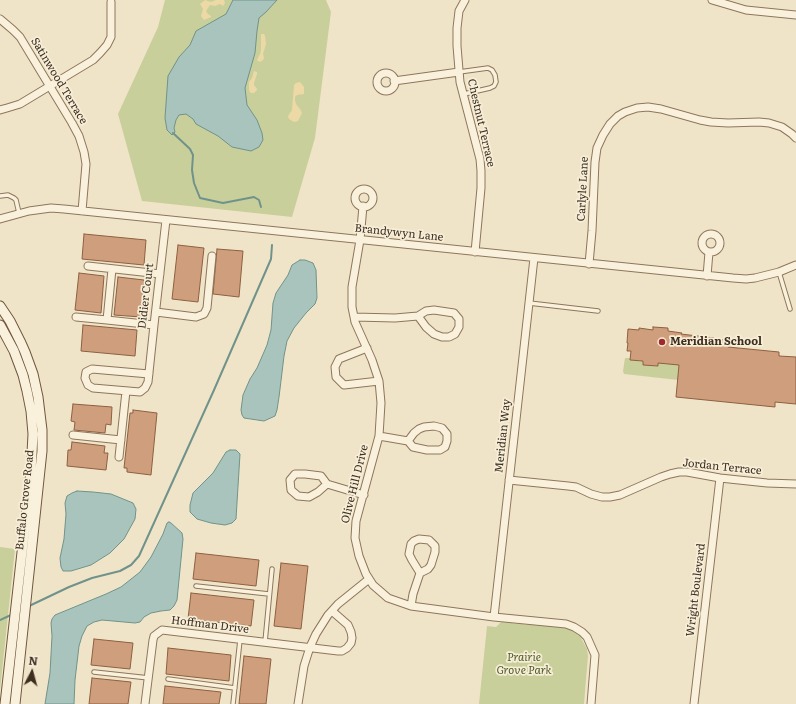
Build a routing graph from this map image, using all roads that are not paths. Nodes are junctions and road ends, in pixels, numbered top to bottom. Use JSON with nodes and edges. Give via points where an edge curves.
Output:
{"nodes":[{"id":1,"x":465,"y":0,"type":"edge"},
{"id":2,"x":712,"y":0,"type":"edge"},
{"id":3,"x":111,"y":2,"type":"dead end"},
{"id":4,"x":796,"y":15,"type":"edge"},
{"id":5,"x":0,"y":19,"type":"edge"},
{"id":6,"x":458,"y":72,"type":"junction"},
{"id":7,"x":394,"y":81,"type":"dead end"},
{"id":8,"x":50,"y":86,"type":"junction"},
{"id":9,"x":463,"y":94,"type":"junction"},
{"id":10,"x":0,"y":110,"type":"edge"},
{"id":11,"x":796,"y":138,"type":"edge"},
{"id":12,"x":0,"y":196,"type":"edge"},
{"id":13,"x":363,"y":206,"type":"dead end"},
{"id":14,"x":82,"y":211,"type":"junction"},
{"id":15,"x":19,"y":213,"type":"junction"},
{"id":16,"x":0,"y":219,"type":"edge"},
{"id":17,"x":166,"y":220,"type":"junction"},
{"id":18,"x":360,"y":240,"type":"junction"},
{"id":19,"x":475,"y":252,"type":"junction"},
{"id":20,"x":709,"y":252,"type":"dead end"},
{"id":21,"x":212,"y":256,"type":"dead end"},
{"id":22,"x":534,"y":258,"type":"junction"},
{"id":23,"x":589,"y":264,"type":"junction"},
{"id":24,"x":796,"y":265,"type":"edge"},
{"id":25,"x":88,"y":266,"type":"dead end"},
{"id":26,"x":112,"y":268,"type":"junction"},
{"id":27,"x":779,"y":272,"type":"junction"},
{"id":28,"x":160,"y":274,"type":"junction"},
{"id":29,"x":707,"y":276,"type":"junction"},
{"id":30,"x":529,"y":303,"type":"junction"},
{"id":31,"x":0,"y":306,"type":"edge"},
{"id":32,"x":790,"y":309,"type":"dead end"},
{"id":33,"x":598,"y":310,"type":"dead end"},
{"id":34,"x":156,"y":312,"type":"junction"},
{"id":35,"x":418,"y":316,"type":"junction"},
{"id":36,"x":76,"y":317,"type":"dead end"},
{"id":37,"x":354,"y":317,"type":"junction"},
{"id":38,"x":107,"y":320,"type":"junction"},
{"id":39,"x":0,"y":325,"type":"edge"},
{"id":40,"x":154,"y":325,"type":"junction"},
{"id":41,"x":367,"y":348,"type":"junction"},
{"id":42,"x":148,"y":374,"type":"junction"},
{"id":43,"x":379,"y":381,"type":"junction"},
{"id":44,"x":126,"y":391,"type":"junction"},
{"id":45,"x":74,"y":435,"type":"dead end"},
{"id":46,"x":379,"y":436,"type":"junction"},
{"id":47,"x":121,"y":440,"type":"junction"},
{"id":48,"x":408,"y":441,"type":"junction"},
{"id":49,"x":119,"y":458,"type":"dead end"},
{"id":50,"x":720,"y":478,"type":"junction"},
{"id":51,"x":509,"y":480,"type":"junction"},
{"id":52,"x":327,"y":484,"type":"junction"},
{"id":53,"x":796,"y":484,"type":"edge"},
{"id":54,"x":364,"y":495,"type":"junction"},
{"id":55,"x":272,"y":569,"type":"dead end"},
{"id":56,"x":420,"y":573,"type":"junction"},
{"id":57,"x":369,"y":579,"type":"junction"},
{"id":58,"x":196,"y":586,"type":"dead end"},
{"id":59,"x":269,"y":594,"type":"junction"},
{"id":60,"x":411,"y":606,"type":"junction"},
{"id":61,"x":332,"y":611,"type":"junction"},
{"id":62,"x":494,"y":616,"type":"junction"},
{"id":63,"x":240,"y":640,"type":"junction"},
{"id":64,"x":265,"y":642,"type":"junction"},
{"id":65,"x":310,"y":647,"type":"junction"},
{"id":66,"x":94,"y":672,"type":"dead end"},
{"id":67,"x":149,"y":678,"type":"junction"},
{"id":68,"x":168,"y":679,"type":"dead end"},
{"id":69,"x":235,"y":688,"type":"junction"},
{"id":70,"x":5,"y":704,"type":"edge"},
{"id":71,"x":15,"y":704,"type":"edge"},
{"id":72,"x":146,"y":704,"type":"edge"},
{"id":73,"x":233,"y":704,"type":"edge"},
{"id":74,"x":298,"y":704,"type":"edge"},
{"id":75,"x":590,"y":704,"type":"edge"},
{"id":76,"x":694,"y":704,"type":"edge"}],
"edges":[{"from":1,"to":6,"type":"street","name":"Chestnut Terrace","via":[[459,11],[457,28]]},
{"from":2,"to":4,"type":"street","via":[[746,10]]},
{"from":3,"to":8,"type":"street","via":[[111,37],[106,45],[93,60]]},
{"from":5,"to":8,"type":"street","name":"Satinwood Terrace","via":[[20,37]]},
{"from":6,"to":7,"type":"street"},
{"from":6,"to":9,"type":"street","name":"Chestnut Terrace"},
{"from":6,"to":9,"type":"lane","via":[[488,68],[495,75],[494,86]]},
{"from":8,"to":10,"type":"street","via":[[20,104]]},
{"from":8,"to":14,"type":"street","name":"Satinwood Terrace","via":[[79,136],[84,152],[86,175]]},
{"from":9,"to":19,"type":"street","name":"Chestnut Terrace","via":[[481,171]]},
{"from":11,"to":23,"type":"street","name":"Carlyle Lane","via":[[782,127],[769,123],[711,122],[661,108],[637,108],[618,116],[610,124],[597,148]]},
{"from":12,"to":15,"type":"lane","via":[[8,195],[14,198]]},
{"from":13,"to":18,"type":"street","name":"Olive Hill Drive"},
{"from":14,"to":15,"type":"street","name":"Brandywyn Lane","via":[[51,208]]},
{"from":14,"to":17,"type":"street","name":"Brandywyn Lane"},
{"from":15,"to":16,"type":"street","name":"Brandywyn Lane"},
{"from":17,"to":18,"type":"street","name":"Brandywyn Lane"},
{"from":17,"to":28,"type":"street","name":"Didier Court"},
{"from":18,"to":19,"type":"street","name":"Brandywyn Lane"},
{"from":18,"to":37,"type":"street","name":"Olive Hill Drive","via":[[352,287]]},
{"from":19,"to":22,"type":"street","name":"Brandywyn Lane"},
{"from":20,"to":29,"type":"street"},
{"from":21,"to":34,"type":"street","via":[[207,308],[204,314],[196,317]]},
{"from":22,"to":23,"type":"street","name":"Brandywyn Lane"},
{"from":22,"to":30,"type":"street","name":"Meridian Way"},
{"from":23,"to":29,"type":"street","name":"Brandywyn Lane"},
{"from":24,"to":27,"type":"street","name":"Brandywyn Lane"},
{"from":25,"to":26,"type":"street"},
{"from":26,"to":28,"type":"street"},
{"from":26,"to":38,"type":"street"},
{"from":27,"to":29,"type":"street","name":"Brandywyn Lane","via":[[746,279]]},
{"from":27,"to":32,"type":"lane"},
{"from":28,"to":34,"type":"street","name":"Didier Court"},
{"from":30,"to":33,"type":"lane"},
{"from":30,"to":51,"type":"street","name":"Meridian Way"},
{"from":31,"to":71,"type":"main road","name":"Buffalo Grove Road","via":[[21,343],[33,374],[42,429],[42,451]]},
{"from":34,"to":40,"type":"street","name":"Didier Court"},
{"from":35,"to":35,"type":"street","via":[[434,310],[454,313],[459,319],[458,327],[455,334],[442,337],[434,334]]},
{"from":35,"to":37,"type":"street"},
{"from":36,"to":38,"type":"street"},
{"from":37,"to":41,"type":"street","name":"Olive Hill Drive"},
{"from":38,"to":40,"type":"street"},
{"from":39,"to":70,"type":"main road","name":"Buffalo Grove Road","via":[[23,375],[33,434]]},
{"from":40,"to":42,"type":"street","name":"Didier Court"},
{"from":41,"to":43,"type":"street","name":"Olive Hill Drive"},
{"from":41,"to":43,"type":"street","via":[[339,359],[335,367],[336,377],[344,385]]},
{"from":42,"to":44,"type":"street","name":"Didier Court","via":[[148,382],[140,392]]},
{"from":42,"to":44,"type":"street","name":"Didier Court","via":[[92,369],[86,372],[88,385],[93,388]]},
{"from":43,"to":46,"type":"street","name":"Olive Hill Drive"},
{"from":44,"to":47,"type":"street"},
{"from":45,"to":47,"type":"street"},
{"from":46,"to":48,"type":"street"},
{"from":46,"to":54,"type":"street","name":"Olive Hill Drive"},
{"from":47,"to":49,"type":"street"},
{"from":48,"to":48,"type":"street","via":[[413,447],[440,450],[447,441],[447,434],[442,428],[424,427],[414,433]]},
{"from":50,"to":51,"type":"street","name":"Jordan Terrace","via":[[679,472],[610,497],[591,494],[576,487]]},
{"from":50,"to":53,"type":"street","name":"Jordan Terrace"},
{"from":50,"to":76,"type":"street","name":"Wright Boulevard"},
{"from":51,"to":62,"type":"street","name":"Meridian Way"},
{"from":52,"to":52,"type":"street","via":[[321,476],[305,474],[295,474],[290,480],[291,490],[298,496],[309,497]]},
{"from":52,"to":54,"type":"street"},
{"from":54,"to":57,"type":"street","name":"Olive Hill Drive","via":[[356,521],[355,538],[359,556]]},
{"from":55,"to":59,"type":"lane"},
{"from":56,"to":56,"type":"street","via":[[428,569],[434,558],[435,546],[429,540],[419,539],[411,544],[409,554]]},
{"from":56,"to":60,"type":"street"},
{"from":57,"to":60,"type":"street","name":"Olive Hill Drive","via":[[388,598]]},
{"from":57,"to":61,"type":"street"},
{"from":58,"to":59,"type":"lane"},
{"from":59,"to":64,"type":"lane"},
{"from":60,"to":62,"type":"street","name":"Olive Hill Drive"},
{"from":61,"to":65,"type":"street"},
{"from":61,"to":65,"type":"street","name":"Hoffman Drive","via":[[349,627],[352,638],[349,646],[338,651]]},
{"from":62,"to":75,"type":"street","name":"Olive Hill Drive","via":[[566,624],[582,632],[595,655]]},
{"from":63,"to":64,"type":"street","name":"Hoffman Drive"},
{"from":63,"to":67,"type":"street","name":"Hoffman Drive","via":[[162,630],[154,636]]},
{"from":63,"to":69,"type":"lane"},
{"from":64,"to":65,"type":"street","name":"Hoffman Drive"},
{"from":65,"to":74,"type":"street"},
{"from":66,"to":67,"type":"lane"},
{"from":67,"to":72,"type":"street","name":"Hoffman Drive"},
{"from":68,"to":69,"type":"lane"},
{"from":69,"to":73,"type":"lane"}]}
